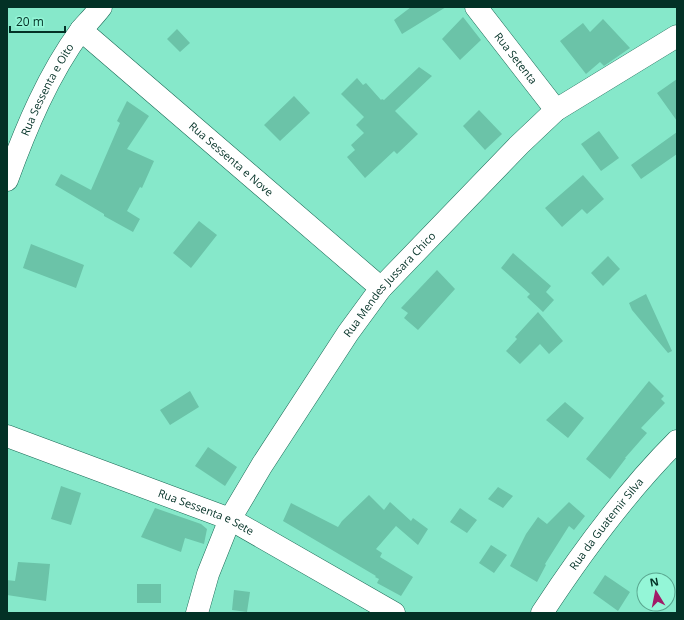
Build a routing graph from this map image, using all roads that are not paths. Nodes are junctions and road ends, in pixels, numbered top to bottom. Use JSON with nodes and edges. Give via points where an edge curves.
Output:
{"nodes":[{"id":1,"x":101,"y":7,"type":"edge"},
{"id":2,"x":476,"y":7,"type":"edge"},
{"id":3,"x":82,"y":30,"type":"junction"},
{"id":4,"x":677,"y":36,"type":"edge"},
{"id":5,"x":556,"y":110,"type":"junction"},
{"id":6,"x":7,"y":180,"type":"edge"},
{"id":7,"x":381,"y":288,"type":"junction"},
{"id":8,"x":7,"y":436,"type":"edge"},
{"id":9,"x":677,"y":441,"type":"edge"},
{"id":10,"x":230,"y":518,"type":"junction"},
{"id":11,"x":197,"y":613,"type":"edge"},
{"id":12,"x":394,"y":613,"type":"edge"},
{"id":13,"x":542,"y":613,"type":"edge"}],
"edges":[{"from":1,"to":3,"type":"street","name":"Rua Sessenta e Oito"},
{"from":2,"to":5,"type":"street","name":"Rua Setenta"},
{"from":3,"to":6,"type":"street","name":"Rua Sessenta e Oito","via":[[60,62],[38,102]]},
{"from":3,"to":7,"type":"street","name":"Rua Sessenta e Nove"},
{"from":4,"to":5,"type":"street","name":"Rua Mendes Jussara Chico"},
{"from":5,"to":7,"type":"street","name":"Rua Mendes Jussara Chico","via":[[519,144]]},
{"from":7,"to":10,"type":"street","name":"Rua Mendes Jussara Chico","via":[[348,333]]},
{"from":8,"to":10,"type":"street","name":"Rua Sessenta e Sete"},
{"from":9,"to":13,"type":"street","name":"Rua da Guatemir Silva","via":[[607,520]]},
{"from":10,"to":11,"type":"street","name":"Rua Mendes Jussara Chico","via":[[208,574]]},
{"from":10,"to":12,"type":"street","name":"Rua Sessenta e Sete"}]}
